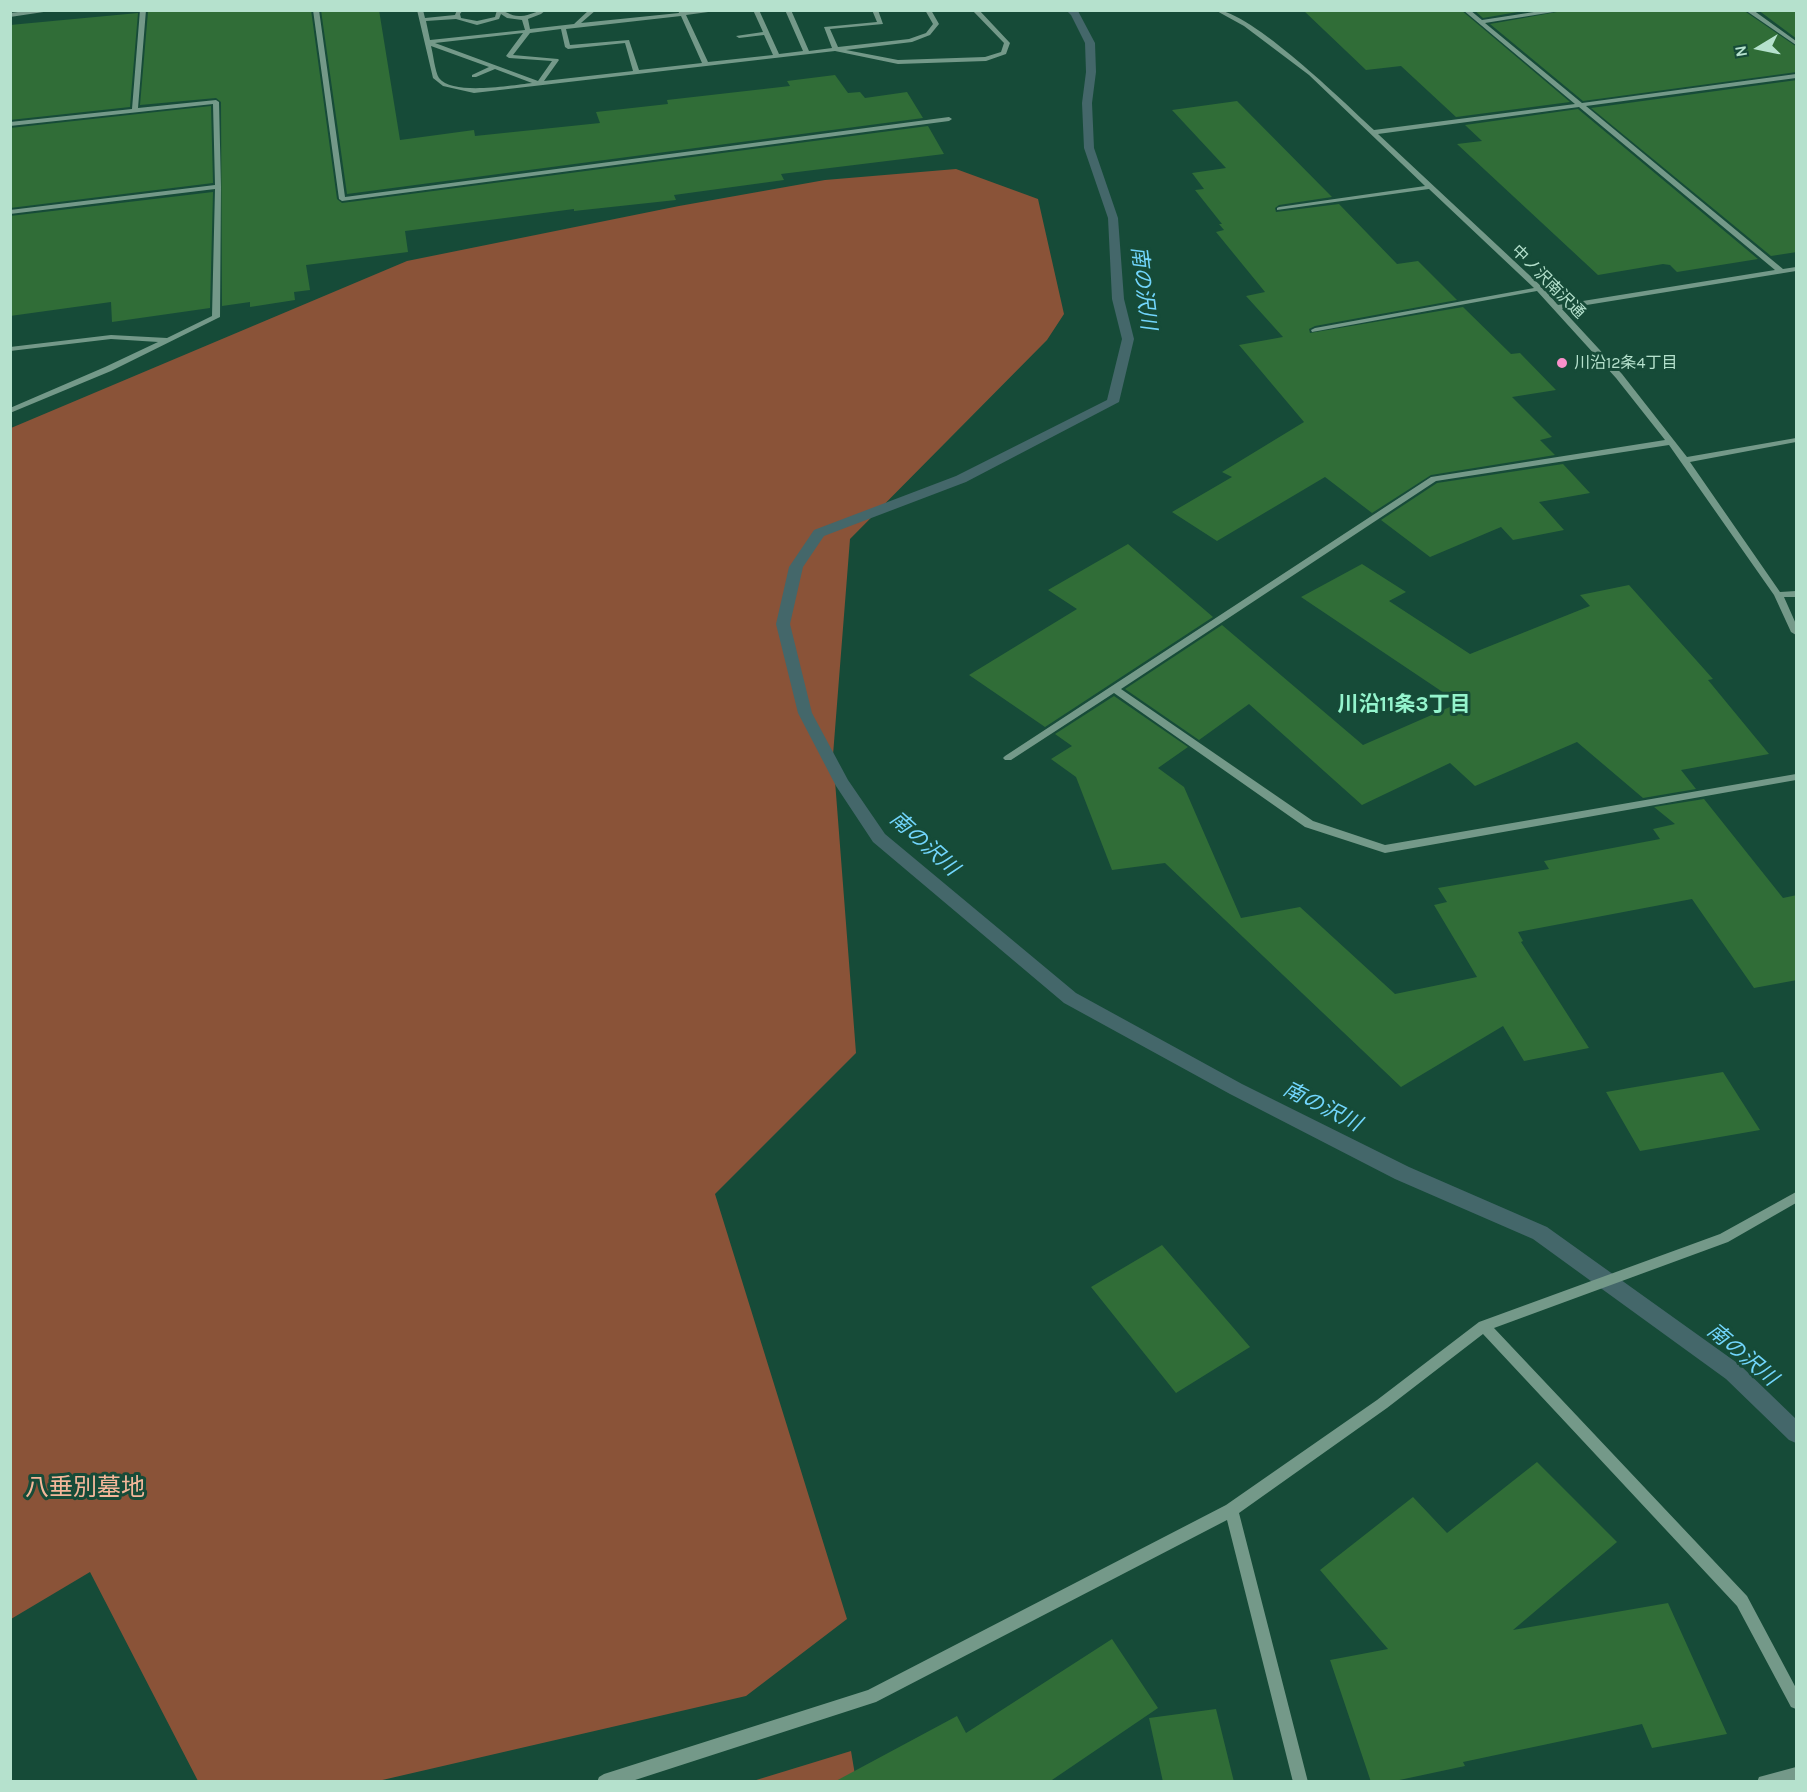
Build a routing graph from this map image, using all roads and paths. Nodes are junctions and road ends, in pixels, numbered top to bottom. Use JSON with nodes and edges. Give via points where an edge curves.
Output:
{"nodes":[{"id":1,"x":54,"y":10,"type":"edge"},
{"id":2,"x":142,"y":10,"type":"edge"},
{"id":3,"x":316,"y":10,"type":"edge"},
{"id":4,"x":420,"y":10,"type":"edge"},
{"id":5,"x":543,"y":10,"type":"edge"},
{"id":6,"x":593,"y":10,"type":"edge"},
{"id":7,"x":633,"y":10,"type":"edge"},
{"id":8,"x":720,"y":10,"type":"edge"},
{"id":9,"x":756,"y":10,"type":"edge"},
{"id":10,"x":788,"y":10,"type":"edge"},
{"id":11,"x":875,"y":10,"type":"edge"},
{"id":12,"x":928,"y":10,"type":"edge"},
{"id":13,"x":975,"y":10,"type":"edge"},
{"id":14,"x":1218,"y":10,"type":"edge"},
{"id":15,"x":1466,"y":10,"type":"edge"},
{"id":16,"x":1563,"y":10,"type":"edge"},
{"id":17,"x":1748,"y":10,"type":"edge"},
{"id":18,"x":501,"y":11,"type":"edge"},
{"id":19,"x":682,"y":12,"type":"edge"},
{"id":20,"x":458,"y":14,"type":"edge"},
{"id":21,"x":10,"y":15,"type":"edge"},
{"id":22,"x":525,"y":18,"type":"junction"},
{"id":23,"x":422,"y":20,"type":"junction"},
{"id":24,"x":612,"y":22,"type":"junction"},
{"id":25,"x":1480,"y":22,"type":"junction"},
{"id":26,"x":575,"y":26,"type":"junction"},
{"id":27,"x":563,"y":27,"type":"junction"},
{"id":28,"x":528,"y":31,"type":"junction"},
{"id":29,"x":766,"y":33,"type":"junction"},
{"id":30,"x":738,"y":36,"type":"dead end"},
{"id":31,"x":427,"y":42,"type":"junction"},
{"id":32,"x":1797,"y":43,"type":"edge"},
{"id":33,"x":836,"y":50,"type":"junction"},
{"id":34,"x":807,"y":53,"type":"junction"},
{"id":35,"x":777,"y":56,"type":"junction"},
{"id":36,"x":706,"y":64,"type":"junction"},
{"id":37,"x":494,"y":66,"type":"junction"},
{"id":38,"x":636,"y":72,"type":"junction"},
{"id":39,"x":474,"y":76,"type":"dead end"},
{"id":40,"x":1797,"y":76,"type":"edge"},
{"id":41,"x":539,"y":83,"type":"junction"},
{"id":42,"x":1579,"y":105,"type":"junction"},
{"id":43,"x":135,"y":111,"type":"junction"},
{"id":44,"x":949,"y":119,"type":"dead end"},
{"id":45,"x":10,"y":124,"type":"edge"},
{"id":46,"x":1375,"y":132,"type":"junction"},
{"id":47,"x":1430,"y":187,"type":"junction"},
{"id":48,"x":218,"y":188,"type":"junction"},
{"id":49,"x":1279,"y":209,"type":"dead end"},
{"id":50,"x":10,"y":212,"type":"edge"},
{"id":51,"x":1797,"y":269,"type":"edge"},
{"id":52,"x":1782,"y":272,"type":"junction"},
{"id":53,"x":1539,"y":289,"type":"junction"},
{"id":54,"x":1556,"y":308,"type":"junction"},
{"id":55,"x":1315,"y":330,"type":"dead end"},
{"id":56,"x":171,"y":340,"type":"junction"},
{"id":57,"x":10,"y":349,"type":"edge"},
{"id":58,"x":10,"y":411,"type":"edge"},
{"id":59,"x":1797,"y":440,"type":"edge"},
{"id":60,"x":1670,"y":442,"type":"junction"},
{"id":61,"x":1685,"y":460,"type":"junction"},
{"id":62,"x":1778,"y":594,"type":"junction"},
{"id":63,"x":1797,"y":594,"type":"edge"},
{"id":64,"x":1797,"y":632,"type":"edge"},
{"id":65,"x":1114,"y":688,"type":"junction"},
{"id":66,"x":1008,"y":758,"type":"dead end"},
{"id":67,"x":1797,"y":777,"type":"edge"},
{"id":68,"x":1797,"y":1197,"type":"edge"},
{"id":69,"x":1484,"y":1326,"type":"junction"},
{"id":70,"x":1232,"y":1510,"type":"junction"},
{"id":71,"x":1797,"y":1702,"type":"edge"},
{"id":72,"x":1797,"y":1775,"type":"edge"},
{"id":73,"x":604,"y":1782,"type":"edge"},
{"id":74,"x":1301,"y":1782,"type":"edge"},
{"id":75,"x":1764,"y":1782,"type":"edge"}],
"edges":[{"from":1,"to":21,"type":"street"},
{"from":2,"to":43,"type":"street"},
{"from":3,"to":44,"type":"street","via":[[342,199]]},
{"from":4,"to":23,"type":"street"},
{"from":5,"to":22,"type":"street"},
{"from":6,"to":26,"type":"street"},
{"from":7,"to":24,"type":"street"},
{"from":8,"to":19,"type":"street"},
{"from":9,"to":29,"type":"street"},
{"from":10,"to":34,"type":"street"},
{"from":11,"to":33,"type":"street","via":[[881,23],[826,28]]},
{"from":12,"to":33,"type":"street","via":[[936,24],[928,34],[910,41]]},
{"from":13,"to":33,"type":"street","via":[[1007,42],[1004,53],[987,59],[898,62]]},
{"from":14,"to":46,"type":"street","name":"中ノ沢南沢通","via":[[1311,74]]},
{"from":15,"to":25,"type":"street"},
{"from":16,"to":25,"type":"street"},
{"from":17,"to":32,"type":"street"},
{"from":18,"to":20,"type":"street","via":[[497,18],[477,23],[464,21]]},
{"from":18,"to":22,"type":"street","via":[[508,17]]},
{"from":19,"to":24,"type":"street"},
{"from":19,"to":36,"type":"street"},
{"from":20,"to":23,"type":"street"},
{"from":22,"to":28,"type":"street"},
{"from":23,"to":31,"type":"street"},
{"from":24,"to":26,"type":"street"},
{"from":25,"to":42,"type":"street"},
{"from":26,"to":27,"type":"street"},
{"from":27,"to":28,"type":"street"},
{"from":27,"to":38,"type":"street","via":[[568,47],[627,41]]},
{"from":28,"to":31,"type":"street"},
{"from":28,"to":41,"type":"street","via":[[509,56],[556,60]]},
{"from":29,"to":30,"type":"street"},
{"from":29,"to":35,"type":"street"},
{"from":31,"to":37,"type":"street"},
{"from":31,"to":41,"type":"street","via":[[436,78],[445,85],[474,90]]},
{"from":33,"to":34,"type":"street"},
{"from":34,"to":35,"type":"street"},
{"from":35,"to":36,"type":"street"},
{"from":36,"to":38,"type":"street"},
{"from":37,"to":39,"type":"street"},
{"from":37,"to":41,"type":"street"},
{"from":38,"to":41,"type":"street"},
{"from":40,"to":42,"type":"street"},
{"from":42,"to":46,"type":"street"},
{"from":42,"to":52,"type":"street"},
{"from":43,"to":45,"type":"street"},
{"from":43,"to":48,"type":"street","via":[[216,102]]},
{"from":46,"to":47,"type":"street","name":"中ノ沢南沢通"},
{"from":47,"to":49,"type":"street"},
{"from":47,"to":53,"type":"street","name":"中ノ沢南沢通"},
{"from":48,"to":50,"type":"street"},
{"from":48,"to":56,"type":"street","via":[[216,318]]},
{"from":51,"to":52,"type":"street"},
{"from":52,"to":54,"type":"street"},
{"from":53,"to":54,"type":"street","name":"中ノ沢南沢通"},
{"from":53,"to":55,"type":"street"},
{"from":54,"to":60,"type":"street","name":"中ノ沢南沢通","via":[[1619,376]]},
{"from":56,"to":57,"type":"street","via":[[111,337]]},
{"from":56,"to":58,"type":"street"},
{"from":59,"to":61,"type":"street"},
{"from":60,"to":61,"type":"street","name":"中ノ沢南沢通"},
{"from":60,"to":65,"type":"street","via":[[1434,479]]},
{"from":61,"to":62,"type":"street","name":"中ノ沢南沢通"},
{"from":62,"to":63,"type":"street"},
{"from":62,"to":64,"type":"street","name":"中ノ沢南沢通"},
{"from":65,"to":66,"type":"street"},
{"from":65,"to":67,"type":"street","via":[[1309,824],[1385,849]]},
{"from":68,"to":69,"type":"street","via":[[1724,1238]]},
{"from":69,"to":70,"type":"street"},
{"from":69,"to":71,"type":"street","via":[[1743,1602]]},
{"from":70,"to":73,"type":"street","via":[[871,1697]]},
{"from":70,"to":74,"type":"street"},
{"from":72,"to":75,"type":"street"}]}
